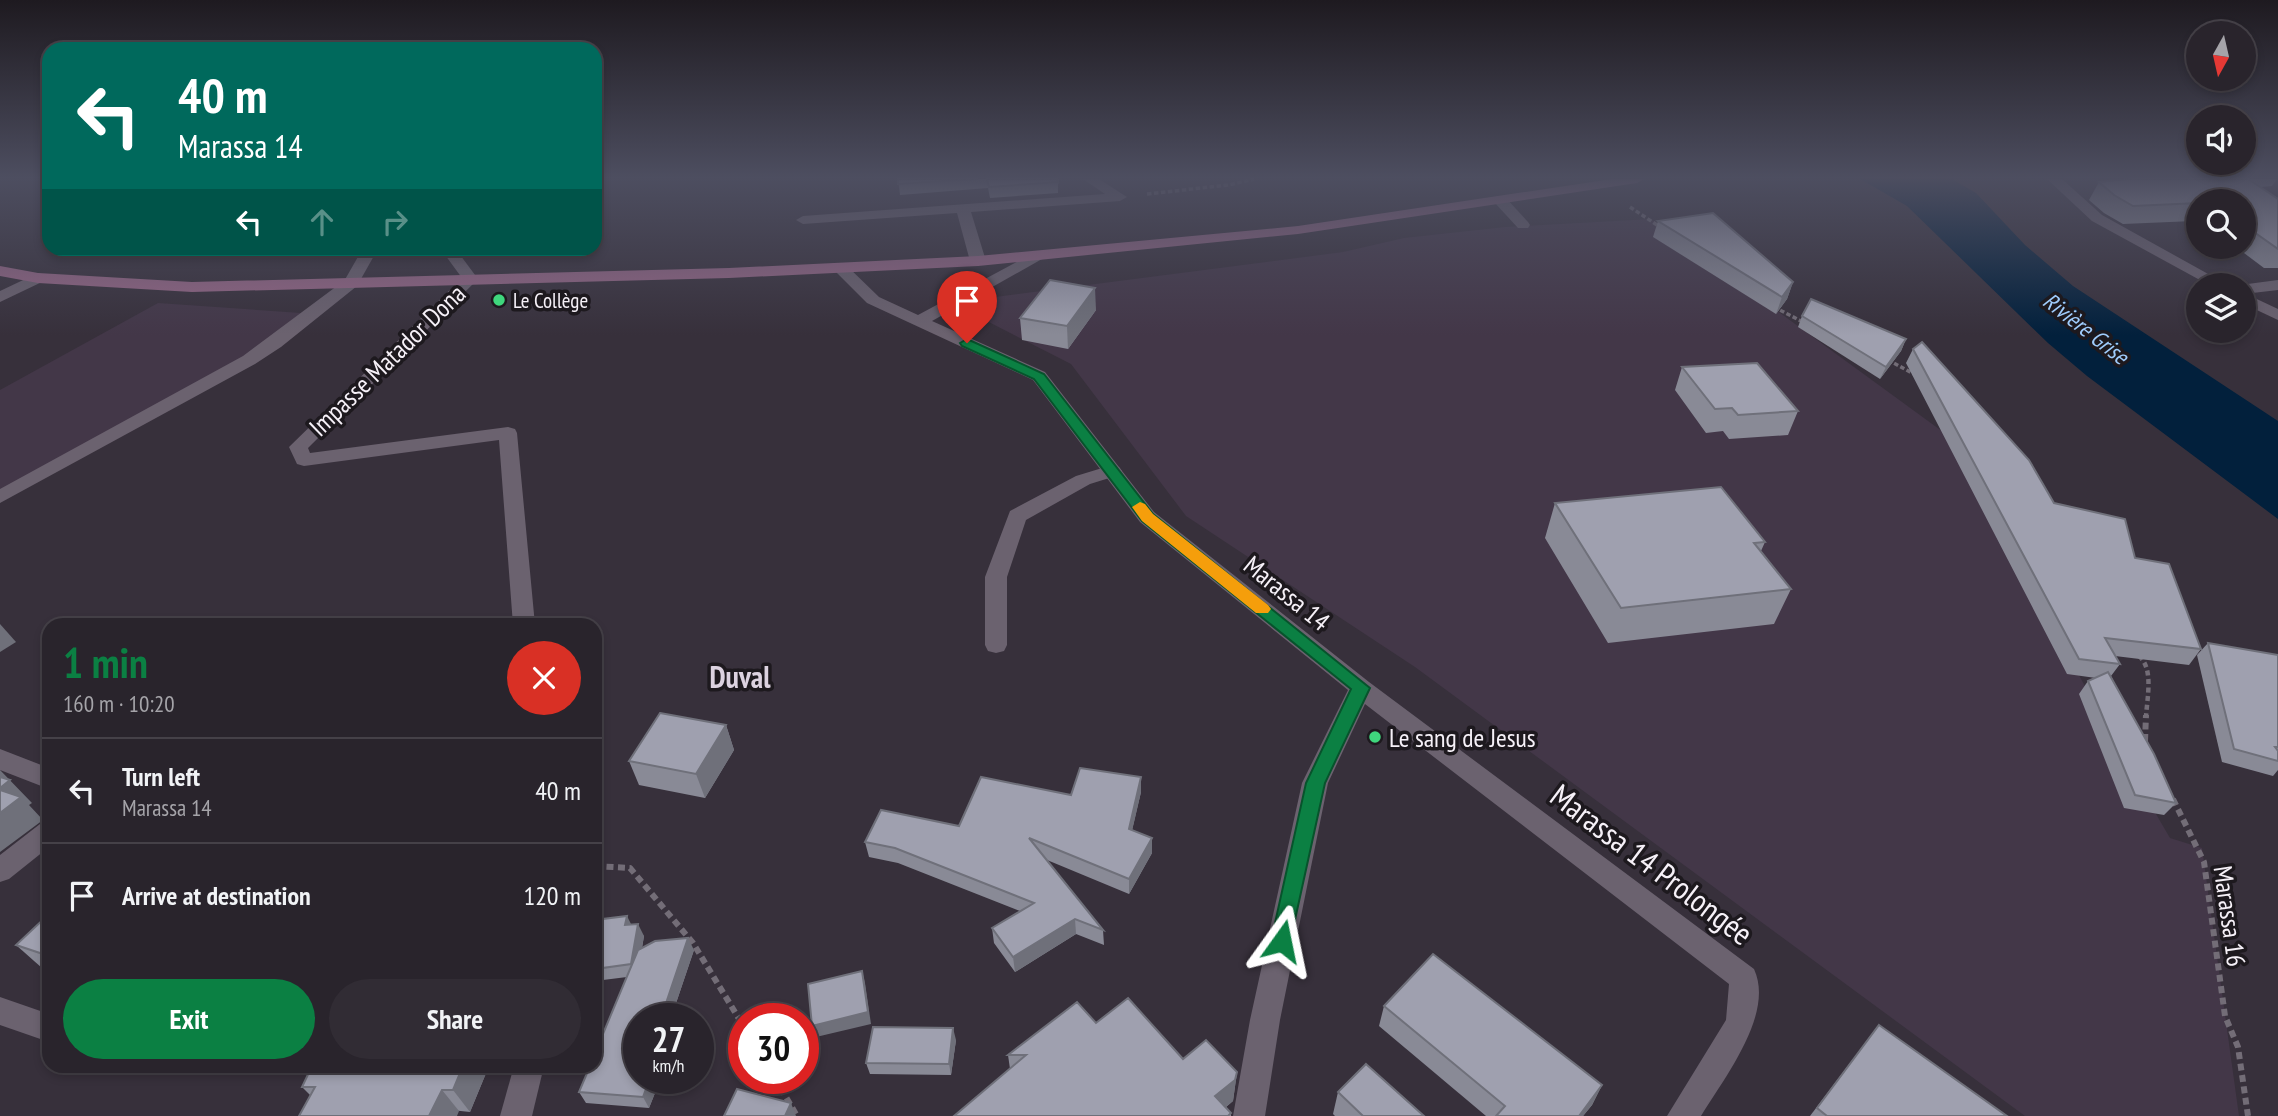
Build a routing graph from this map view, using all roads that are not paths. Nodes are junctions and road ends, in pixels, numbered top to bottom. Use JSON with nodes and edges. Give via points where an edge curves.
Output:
{"nodes":[{"id":1,"x":969,"y":231,"type":"edge"},
{"id":2,"x":1287,"y":231,"type":"edge"},
{"id":3,"x":2121,"y":231,"type":"edge"},
{"id":4,"x":366,"y":256,"type":"edge"},
{"id":5,"x":453,"y":256,"type":"edge"},
{"id":6,"x":1037,"y":256,"type":"junction"},
{"id":7,"x":978,"y":261,"type":"junction"},
{"id":8,"x":839,"y":268,"type":"junction"},
{"id":9,"x":0,"y":271,"type":"edge"},
{"id":10,"x":2198,"y":273,"type":"edge"},
{"id":11,"x":38,"y":278,"type":"junction"},
{"id":12,"x":470,"y":279,"type":"junction"},
{"id":13,"x":351,"y":282,"type":"junction"},
{"id":14,"x":2278,"y":285,"type":"edge"},
{"id":15,"x":2256,"y":288,"type":"edge"},
{"id":16,"x":0,"y":297,"type":"edge"},
{"id":17,"x":2256,"y":304,"type":"edge"},
{"id":18,"x":2278,"y":315,"type":"edge"},
{"id":19,"x":919,"y":321,"type":"junction"},
{"id":20,"x":1112,"y":471,"type":"junction"},
{"id":21,"x":0,"y":497,"type":"edge"},
{"id":22,"x":523,"y":618,"type":"edge"},
{"id":23,"x":996,"y":645,"type":"dead end"},
{"id":24,"x":1361,"y":688,"type":"junction"},
{"id":25,"x":0,"y":759,"type":"edge"},
{"id":26,"x":42,"y":776,"type":"edge"},
{"id":27,"x":42,"y":838,"type":"edge"},
{"id":28,"x":0,"y":871,"type":"edge"},
{"id":29,"x":0,"y":1011,"type":"edge"},
{"id":30,"x":42,"y":1026,"type":"edge"},
{"id":31,"x":527,"y":1073,"type":"edge"},
{"id":32,"x":516,"y":1116,"type":"edge"},
{"id":33,"x":1249,"y":1116,"type":"edge"},
{"id":34,"x":1683,"y":1116,"type":"edge"}],
"edges":[{"from":1,"to":7,"type":"street"},
{"from":2,"to":6,"type":"main road"},
{"from":3,"to":10,"type":"street"},
{"from":4,"to":13,"type":"street"},
{"from":5,"to":12,"type":"street"},
{"from":6,"to":7,"type":"main road"},
{"from":6,"to":19,"type":"street"},
{"from":7,"to":8,"type":"main road"},
{"from":8,"to":12,"type":"main road"},
{"from":8,"to":19,"type":"street","name":"Marassa 14","via":[[873,300]]},
{"from":9,"to":11,"type":"main road"},
{"from":11,"to":13,"type":"main road","via":[[192,287]]},
{"from":11,"to":16,"type":"street"},
{"from":12,"to":13,"type":"main road"},
{"from":12,"to":22,"type":"street","name":"Impasse Matador Dona","via":[[298,447],[304,460],[508,433]]},
{"from":13,"to":21,"type":"street","via":[[249,360]]},
{"from":14,"to":15,"type":"street"},
{"from":17,"to":18,"type":"street"},
{"from":19,"to":20,"type":"street","name":"Marassa 14","via":[[1039,376]]},
{"from":20,"to":23,"type":"street","via":[[1083,480],[1017,516],[996,577]]},
{"from":20,"to":24,"type":"street","name":"Marassa 14","via":[[1147,517]]},
{"from":24,"to":33,"type":"street","via":[[1315,783]]},
{"from":24,"to":34,"type":"street","name":"Marassa 14 Prolongée","via":[[1744,978],[1740,1024]]},
{"from":25,"to":26,"type":"street"},
{"from":27,"to":28,"type":"street"},
{"from":29,"to":30,"type":"street"},
{"from":31,"to":32,"type":"street"}]}
